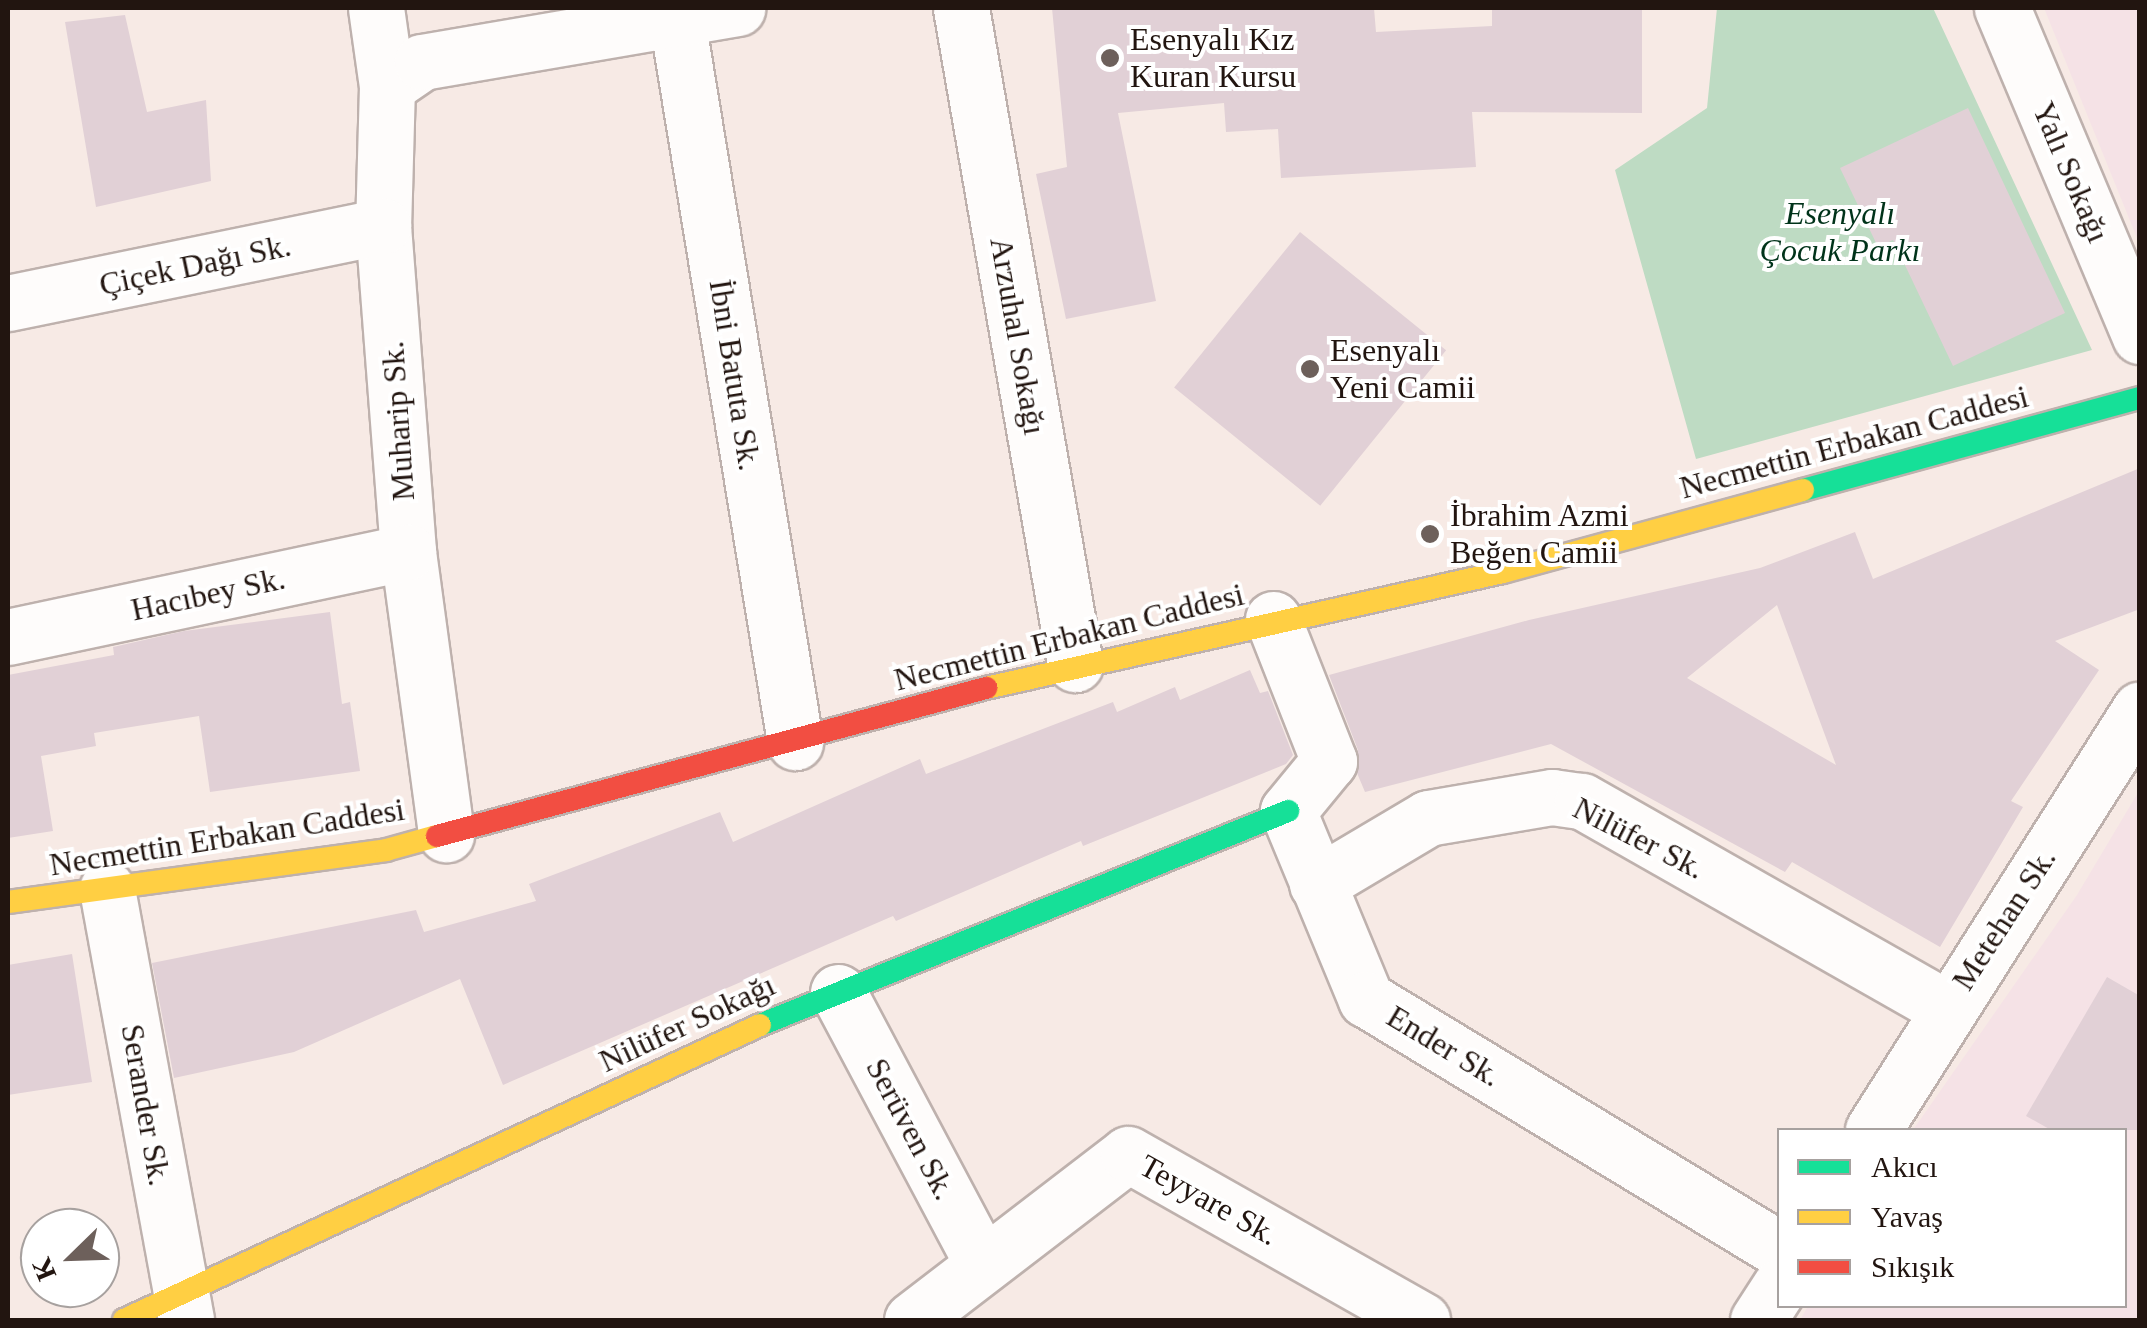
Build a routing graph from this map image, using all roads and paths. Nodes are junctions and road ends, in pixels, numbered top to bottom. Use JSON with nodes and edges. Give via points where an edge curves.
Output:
{"nodes":[{"id":1,"x":376,"y":8,"type":"edge"},
{"id":2,"x":737,"y":8,"type":"edge"},
{"id":3,"x":962,"y":8,"type":"edge"},
{"id":4,"x":2002,"y":8,"type":"edge"},
{"id":5,"x":675,"y":12,"type":"edge"},
{"id":6,"x":387,"y":86,"type":"junction"},
{"id":7,"x":382,"y":226,"type":"junction"},
{"id":8,"x":8,"y":303,"type":"edge"},
{"id":9,"x":2140,"y":336,"type":"edge"},
{"id":10,"x":2140,"y":398,"type":"edge"},
{"id":11,"x":408,"y":552,"type":"junction"},
{"id":12,"x":1273,"y":619,"type":"junction"},
{"id":13,"x":8,"y":637,"type":"edge"},
{"id":14,"x":1074,"y":664,"type":"junction"},
{"id":15,"x":2140,"y":710,"type":"edge"},
{"id":16,"x":795,"y":742,"type":"junction"},
{"id":17,"x":1288,"y":811,"type":"junction"},
{"id":18,"x":446,"y":834,"type":"junction"},
{"id":19,"x":1317,"y":884,"type":"junction"},
{"id":20,"x":107,"y":888,"type":"junction"},
{"id":21,"x":8,"y":902,"type":"edge"},
{"id":22,"x":838,"y":992,"type":"junction"},
{"id":23,"x":1946,"y":1008,"type":"junction"},
{"id":24,"x":1874,"y":1128,"type":"edge"},
{"id":25,"x":1777,"y":1248,"type":"edge"},
{"id":26,"x":983,"y":1266,"type":"junction"},
{"id":27,"x":1777,"y":1291,"type":"edge"},
{"id":28,"x":183,"y":1307,"type":"edge"},
{"id":29,"x":124,"y":1320,"type":"edge"},
{"id":30,"x":912,"y":1320,"type":"edge"},
{"id":31,"x":1422,"y":1320,"type":"edge"},
{"id":32,"x":1758,"y":1320,"type":"edge"}],
"edges":[{"from":1,"to":6,"type":"street","name":"Muharip Sk."},
{"from":2,"to":5,"type":"street"},
{"from":3,"to":14,"type":"street","name":"Arzuhal Sokağı"},
{"from":4,"to":9,"type":"street","name":"Yalı Sokağı"},
{"from":5,"to":6,"type":"street","via":[[422,62]]},
{"from":5,"to":16,"type":"street","name":"İbni Batuta Sk."},
{"from":6,"to":7,"type":"street","name":"Muharip Sk."},
{"from":7,"to":8,"type":"street","name":"Çiçek Dağı Sk."},
{"from":7,"to":11,"type":"street","name":"Muharip Sk."},
{"from":10,"to":12,"type":"main road","name":"Necmettin Erbakan Caddesi","via":[[1503,572]]},
{"from":11,"to":13,"type":"street","name":"Hacıbey Sk."},
{"from":11,"to":18,"type":"street","name":"Muharip Sk."},
{"from":12,"to":14,"type":"main road","name":"Necmettin Erbakan Caddesi"},
{"from":12,"to":17,"type":"street","via":[[1330,761]]},
{"from":14,"to":16,"type":"main road","name":"Necmettin Erbakan Caddesi"},
{"from":15,"to":23,"type":"street","name":"Metehan Sk."},
{"from":16,"to":18,"type":"main road","name":"Necmettin Erbakan Caddesi"},
{"from":17,"to":19,"type":"street","name":"Ender Sk."},
{"from":17,"to":22,"type":"main road","name":"Nilüfer Sokağı"},
{"from":18,"to":20,"type":"main road","name":"Necmettin Erbakan Caddesi","via":[[386,850]]},
{"from":19,"to":23,"type":"street","name":"Nilüfer Sk.","via":[[1428,818],[1552,797],[1582,801]]},
{"from":19,"to":25,"type":"street","name":"Ender Sk.","via":[[1366,999]]},
{"from":20,"to":21,"type":"main road","name":"Necmettin Erbakan Caddesi"},
{"from":20,"to":28,"type":"street","name":"Serander Sk."},
{"from":22,"to":26,"type":"street","name":"Serüven Sk."},
{"from":22,"to":28,"type":"main road","name":"Nilüfer Sokağı"},
{"from":23,"to":24,"type":"street","name":"Metehan Sk."},
{"from":26,"to":30,"type":"street","name":"Teyyare Sk."},
{"from":26,"to":31,"type":"street","name":"Teyyare Sk.","via":[[1128,1154]]},
{"from":27,"to":32,"type":"street"},
{"from":28,"to":29,"type":"main road","name":"Nilüfer Sokağı"}]}
